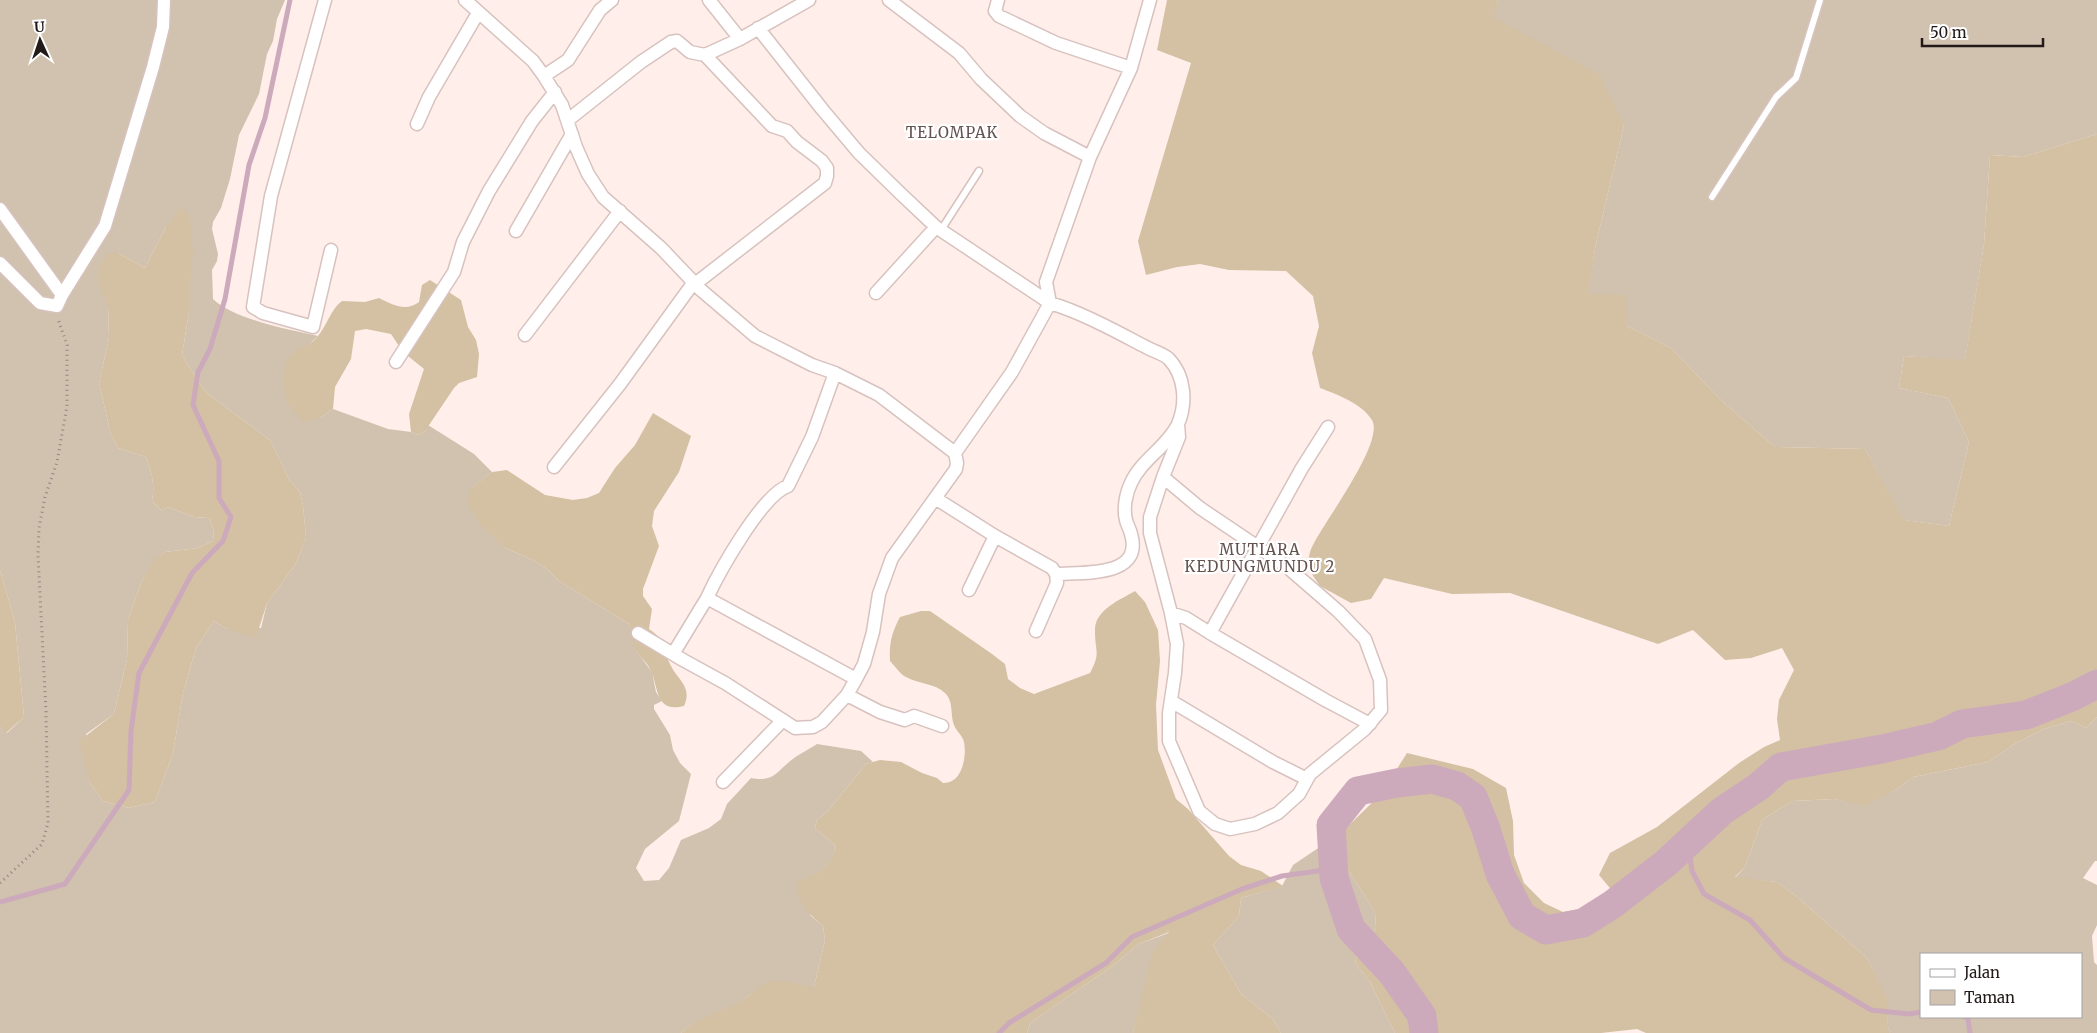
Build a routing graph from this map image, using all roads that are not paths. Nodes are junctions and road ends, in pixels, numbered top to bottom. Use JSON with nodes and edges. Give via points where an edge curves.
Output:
{"nodes":[{"id":1,"x":164,"y":0,"type":"edge"},
{"id":2,"x":325,"y":0,"type":"edge"},
{"id":3,"x":466,"y":0,"type":"edge"},
{"id":4,"x":612,"y":0,"type":"edge"},
{"id":5,"x":709,"y":0,"type":"edge"},
{"id":6,"x":809,"y":0,"type":"edge"},
{"id":7,"x":889,"y":0,"type":"edge"},
{"id":8,"x":998,"y":0,"type":"edge"},
{"id":9,"x":1150,"y":0,"type":"edge"},
{"id":10,"x":1820,"y":0,"type":"edge"},
{"id":11,"x":478,"y":13,"type":"junction"},
{"id":12,"x":758,"y":28,"type":"junction"},
{"id":13,"x":740,"y":39,"type":"junction"},
{"id":14,"x":705,"y":55,"type":"junction"},
{"id":15,"x":1131,"y":68,"type":"junction"},
{"id":16,"x":544,"y":76,"type":"junction"},
{"id":17,"x":554,"y":92,"type":"junction"},
{"id":18,"x":568,"y":120,"type":"junction"},
{"id":19,"x":417,"y":124,"type":"dead end"},
{"id":20,"x":572,"y":134,"type":"junction"},
{"id":21,"x":1090,"y":157,"type":"junction"},
{"id":22,"x":979,"y":171,"type":"dead end"},
{"id":23,"x":1712,"y":197,"type":"dead end"},
{"id":24,"x":0,"y":208,"type":"edge"},
{"id":25,"x":620,"y":211,"type":"junction"},
{"id":26,"x":938,"y":229,"type":"junction"},
{"id":27,"x":516,"y":231,"type":"dead end"},
{"id":28,"x":331,"y":250,"type":"dead end"},
{"id":29,"x":0,"y":263,"type":"edge"},
{"id":30,"x":694,"y":283,"type":"junction"},
{"id":31,"x":876,"y":293,"type":"dead end"},
{"id":32,"x":59,"y":301,"type":"junction"},
{"id":33,"x":1050,"y":303,"type":"junction"},
{"id":34,"x":524,"y":336,"type":"dead end"},
{"id":35,"x":396,"y":362,"type":"dead end"},
{"id":36,"x":835,"y":372,"type":"junction"},
{"id":37,"x":1178,"y":424,"type":"junction"},
{"id":38,"x":1328,"y":427,"type":"dead end"},
{"id":39,"x":955,"y":453,"type":"junction"},
{"id":40,"x":554,"y":467,"type":"dead end"},
{"id":41,"x":1163,"y":477,"type":"junction"},
{"id":42,"x":935,"y":498,"type":"junction"},
{"id":43,"x":995,"y":536,"type":"junction"},
{"id":44,"x":1258,"y":549,"type":"junction"},
{"id":45,"x":1056,"y":574,"type":"junction"},
{"id":46,"x":969,"y":590,"type":"dead end"},
{"id":47,"x":707,"y":598,"type":"junction"},
{"id":48,"x":1171,"y":613,"type":"junction"},
{"id":49,"x":1036,"y":631,"type":"dead end"},
{"id":50,"x":638,"y":632,"type":"dead end"},
{"id":51,"x":1210,"y":633,"type":"junction"},
{"id":52,"x":673,"y":654,"type":"junction"},
{"id":53,"x":856,"y":679,"type":"junction"},
{"id":54,"x":847,"y":695,"type":"junction"},
{"id":55,"x":1171,"y":701,"type":"junction"},
{"id":56,"x":783,"y":720,"type":"junction"},
{"id":57,"x":1370,"y":724,"type":"junction"},
{"id":58,"x":942,"y":726,"type":"dead end"},
{"id":59,"x":1307,"y":779,"type":"junction"},
{"id":60,"x":723,"y":782,"type":"dead end"}],
"edges":[{"from":1,"to":32,"type":"street","via":[[163,27],[153,66],[105,226]]},
{"from":2,"to":28,"type":"street","via":[[271,196],[253,307],[313,328]]},
{"from":3,"to":11,"type":"street"},
{"from":4,"to":16,"type":"street","via":[[600,10],[568,60]]},
{"from":5,"to":13,"type":"street"},
{"from":6,"to":12,"type":"street"},
{"from":7,"to":21,"type":"street","via":[[959,53],[1020,116],[1044,133]]},
{"from":8,"to":15,"type":"street","via":[[995,11],[999,16],[1056,43]]},
{"from":9,"to":15,"type":"street"},
{"from":10,"to":23,"type":"lane","via":[[1796,78],[1776,97]]},
{"from":11,"to":16,"type":"street","via":[[533,61]]},
{"from":11,"to":19,"type":"street"},
{"from":12,"to":13,"type":"street"},
{"from":12,"to":26,"type":"street","via":[[859,153]]},
{"from":13,"to":14,"type":"street"},
{"from":14,"to":18,"type":"street","via":[[690,52],[677,41],[671,42]]},
{"from":14,"to":30,"type":"street","via":[[772,126],[787,131],[822,161],[827,168],[827,176],[825,183]]},
{"from":15,"to":21,"type":"street"},
{"from":16,"to":17,"type":"street"},
{"from":17,"to":18,"type":"street"},
{"from":17,"to":35,"type":"street","via":[[489,191],[463,242],[454,272]]},
{"from":18,"to":20,"type":"street"},
{"from":20,"to":25,"type":"street","via":[[588,174],[603,197]]},
{"from":20,"to":27,"type":"street"},
{"from":21,"to":33,"type":"street","via":[[1046,282]]},
{"from":22,"to":26,"type":"lane"},
{"from":24,"to":32,"type":"street"},
{"from":25,"to":30,"type":"street"},
{"from":25,"to":34,"type":"street"},
{"from":26,"to":31,"type":"street"},
{"from":26,"to":33,"type":"street"},
{"from":29,"to":32,"type":"street","via":[[40,303]]},
{"from":30,"to":36,"type":"street","via":[[755,336],[812,365]]},
{"from":30,"to":40,"type":"street"},
{"from":33,"to":37,"type":"street","via":[[1073,311],[1169,359],[1183,388],[1184,402]]},
{"from":33,"to":39,"type":"street","via":[[1012,372]]},
{"from":36,"to":39,"type":"street","via":[[878,395]]},
{"from":36,"to":47,"type":"street","via":[[812,437],[788,486],[780,488],[757,514]]},
{"from":37,"to":41,"type":"street","via":[[1179,438]]},
{"from":37,"to":45,"type":"street","via":[[1132,481],[1126,496],[1125,519],[1133,548],[1128,561],[1108,570]]},
{"from":38,"to":44,"type":"street"},
{"from":39,"to":42,"type":"street","via":[[956,469]]},
{"from":41,"to":44,"type":"street"},
{"from":41,"to":48,"type":"street","via":[[1150,516],[1150,533]]},
{"from":42,"to":43,"type":"street"},
{"from":42,"to":53,"type":"street","via":[[892,558],[879,594],[873,632]]},
{"from":43,"to":45,"type":"street","via":[[1052,568]]},
{"from":43,"to":46,"type":"street"},
{"from":44,"to":51,"type":"street"},
{"from":44,"to":57,"type":"street","via":[[1293,573],[1365,639],[1380,680],[1382,710]]},
{"from":45,"to":49,"type":"street","via":[[1056,583]]},
{"from":47,"to":52,"type":"street"},
{"from":47,"to":53,"type":"street"},
{"from":48,"to":51,"type":"street"},
{"from":48,"to":55,"type":"street","via":[[1177,644]]},
{"from":50,"to":52,"type":"street"},
{"from":51,"to":57,"type":"street"},
{"from":52,"to":56,"type":"street"},
{"from":53,"to":54,"type":"street"},
{"from":54,"to":56,"type":"street","via":[[822,722],[813,727],[794,728]]},
{"from":54,"to":58,"type":"street","via":[[880,712],[905,720],[914,716]]},
{"from":55,"to":59,"type":"street"},
{"from":55,"to":59,"type":"street","via":[[1169,741],[1200,811],[1215,824],[1230,829],[1255,824],[1278,812],[1299,794]]},
{"from":56,"to":60,"type":"street"},
{"from":57,"to":59,"type":"street"}]}
